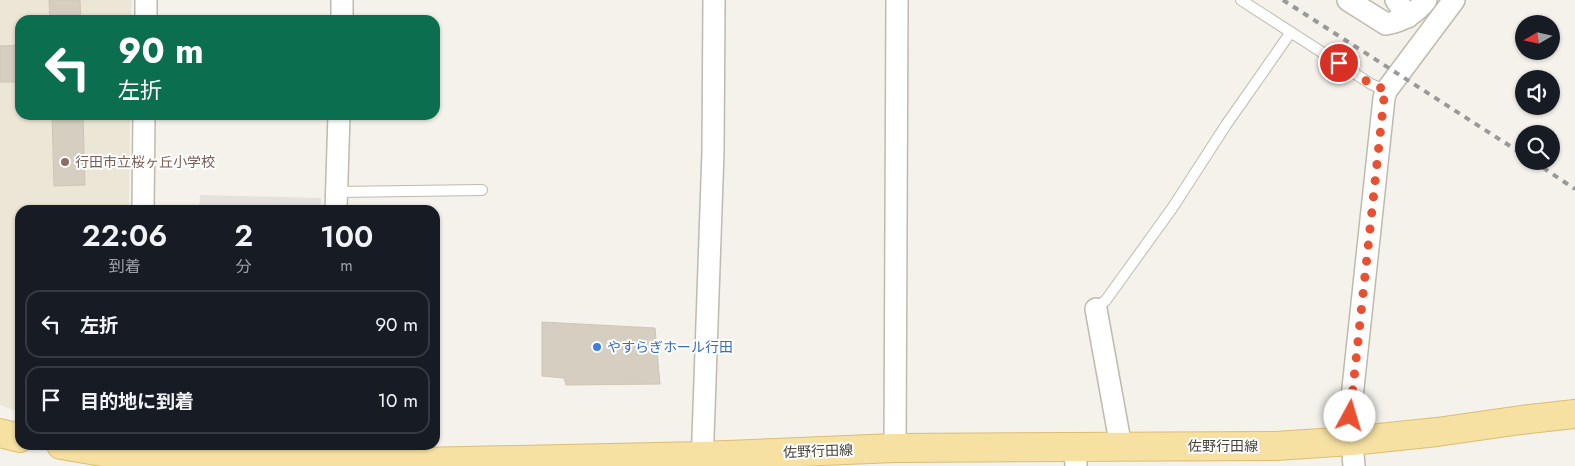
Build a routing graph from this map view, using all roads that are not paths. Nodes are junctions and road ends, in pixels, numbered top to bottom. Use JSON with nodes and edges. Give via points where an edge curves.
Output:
{"nodes":[{"id":1,"x":146,"y":0,"type":"edge"},
{"id":2,"x":342,"y":0,"type":"edge"},
{"id":3,"x":714,"y":0,"type":"edge"},
{"id":4,"x":897,"y":0,"type":"edge"},
{"id":5,"x":1241,"y":0,"type":"edge"},
{"id":6,"x":1348,"y":0,"type":"edge"},
{"id":7,"x":1426,"y":0,"type":"edge"},
{"id":8,"x":1454,"y":0,"type":"edge"},
{"id":9,"x":1402,"y":8,"type":"edge"},
{"id":10,"x":146,"y":15,"type":"edge"},
{"id":11,"x":342,"y":15,"type":"edge"},
{"id":12,"x":1291,"y":32,"type":"junction"},
{"id":13,"x":1386,"y":90,"type":"junction"},
{"id":14,"x":144,"y":120,"type":"edge"},
{"id":15,"x":339,"y":120,"type":"edge"},
{"id":16,"x":482,"y":190,"type":"dead end"},
{"id":17,"x":336,"y":201,"type":"edge"},
{"id":18,"x":143,"y":205,"type":"edge"},
{"id":19,"x":1096,"y":309,"type":"joint"},
{"id":20,"x":1575,"y":414,"type":"edge"},
{"id":21,"x":0,"y":433,"type":"edge"},
{"id":22,"x":15,"y":437,"type":"edge"},
{"id":23,"x":1121,"y":447,"type":"junction"},
{"id":24,"x":894,"y":448,"type":"junction"},
{"id":25,"x":126,"y":450,"type":"edge"},
{"id":26,"x":139,"y":451,"type":"edge"},
{"id":27,"x":328,"y":454,"type":"edge"},
{"id":28,"x":1352,"y":454,"type":"edge"},
{"id":29,"x":1075,"y":456,"type":"edge"},
{"id":30,"x":702,"y":461,"type":"edge"}],
"edges":[{"from":1,"to":10,"type":"street"},
{"from":2,"to":11,"type":"street"},
{"from":3,"to":30,"type":"street","via":[[713,152]]},
{"from":4,"to":24,"type":"street"},
{"from":5,"to":12,"type":"lane"},
{"from":6,"to":9,"type":"street","via":[[1386,24],[1400,21]]},
{"from":7,"to":9,"type":"street","via":[[1420,7]]},
{"from":8,"to":13,"type":"street"},
{"from":12,"to":13,"type":"lane","via":[[1371,84]]},
{"from":12,"to":19,"type":"lane","via":[[1173,207],[1106,300]]},
{"from":13,"to":28,"type":"street","via":[[1350,416]]},
{"from":14,"to":18,"type":"street"},
{"from":15,"to":17,"type":"street"},
{"from":16,"to":17,"type":"lane"},
{"from":19,"to":23,"type":"street"},
{"from":20,"to":28,"type":"main road","name":"佐野行田線"},
{"from":21,"to":22,"type":"main road"},
{"from":23,"to":28,"type":"main road","name":"佐野行田線","via":[[1276,446]]},
{"from":23,"to":29,"type":"main road","name":"佐野行田線"},
{"from":24,"to":29,"type":"main road","name":"佐野行田線"},
{"from":24,"to":30,"type":"main road","name":"佐野行田線"},
{"from":25,"to":26,"type":"main road","name":"佐野行田線"},
{"from":26,"to":27,"type":"main road","name":"佐野行田線"},
{"from":27,"to":30,"type":"main road","name":"佐野行田線"}]}
